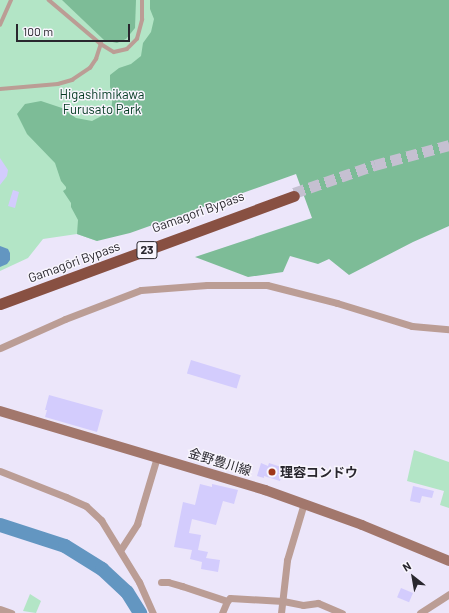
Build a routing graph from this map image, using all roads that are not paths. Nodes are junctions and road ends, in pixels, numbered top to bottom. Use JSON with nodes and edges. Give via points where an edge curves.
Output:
{"nodes":[{"id":1,"x":11,"y":0,"type":"edge"},
{"id":2,"x":49,"y":0,"type":"edge"},
{"id":3,"x":142,"y":0,"type":"edge"},
{"id":4,"x":0,"y":24,"type":"edge"},
{"id":5,"x":101,"y":44,"type":"junction"},
{"id":6,"x":0,"y":89,"type":"edge"},
{"id":7,"x":294,"y":195,"type":"joint"},
{"id":8,"x":0,"y":299,"type":"edge"},
{"id":9,"x":0,"y":304,"type":"edge"},
{"id":10,"x":449,"y":329,"type":"edge"},
{"id":11,"x":0,"y":348,"type":"edge"},
{"id":12,"x":0,"y":411,"type":"edge"},
{"id":13,"x":157,"y":457,"type":"junction"},
{"id":14,"x":0,"y":471,"type":"edge"},
{"id":15,"x":304,"y":503,"type":"junction"},
{"id":16,"x":121,"y":549,"type":"junction"},
{"id":17,"x":449,"y":562,"type":"edge"},
{"id":18,"x":160,"y":582,"type":"dead end"},
{"id":19,"x":449,"y":594,"type":"edge"},
{"id":20,"x":227,"y":601,"type":"junction"},
{"id":21,"x":282,"y":601,"type":"junction"},
{"id":22,"x":0,"y":609,"type":"edge"},
{"id":23,"x":11,"y":613,"type":"edge"},
{"id":24,"x":153,"y":613,"type":"edge"},
{"id":25,"x":222,"y":613,"type":"edge"},
{"id":26,"x":281,"y":613,"type":"edge"},
{"id":27,"x":342,"y":613,"type":"edge"},
{"id":28,"x":420,"y":613,"type":"edge"}],
"edges":[{"from":1,"to":4,"type":"lane"},
{"from":2,"to":5,"type":"lane"},
{"from":3,"to":5,"type":"lane","via":[[142,20],[137,39],[127,49],[114,52]]},
{"from":5,"to":6,"type":"lane","via":[[90,68],[72,80],[58,84]]},
{"from":7,"to":8,"type":"highway","name":"Gamagori Bypass","number":"23"},
{"from":7,"to":9,"type":"highway","name":"Gamagōri Bypass","number":"23"},
{"from":10,"to":11,"type":"street","via":[[412,326],[267,285],[207,285],[141,290],[65,319]]},
{"from":12,"to":13,"type":"main road","name":"金野豊川線"},
{"from":13,"to":15,"type":"main road","name":"金野豊川線"},
{"from":13,"to":16,"type":"street","via":[[136,524]]},
{"from":14,"to":16,"type":"street","via":[[86,506],[101,520]]},
{"from":15,"to":17,"type":"main road","name":"金野豊川線"},
{"from":15,"to":21,"type":"street","via":[[287,560]]},
{"from":16,"to":24,"type":"street"},
{"from":18,"to":20,"type":"street","via":[[168,582]]},
{"from":19,"to":28,"type":"street"},
{"from":20,"to":21,"type":"street","via":[[230,598]]},
{"from":20,"to":25,"type":"street"},
{"from":21,"to":26,"type":"street"},
{"from":21,"to":27,"type":"street","via":[[318,603]]},
{"from":22,"to":23,"type":"street"}]}
